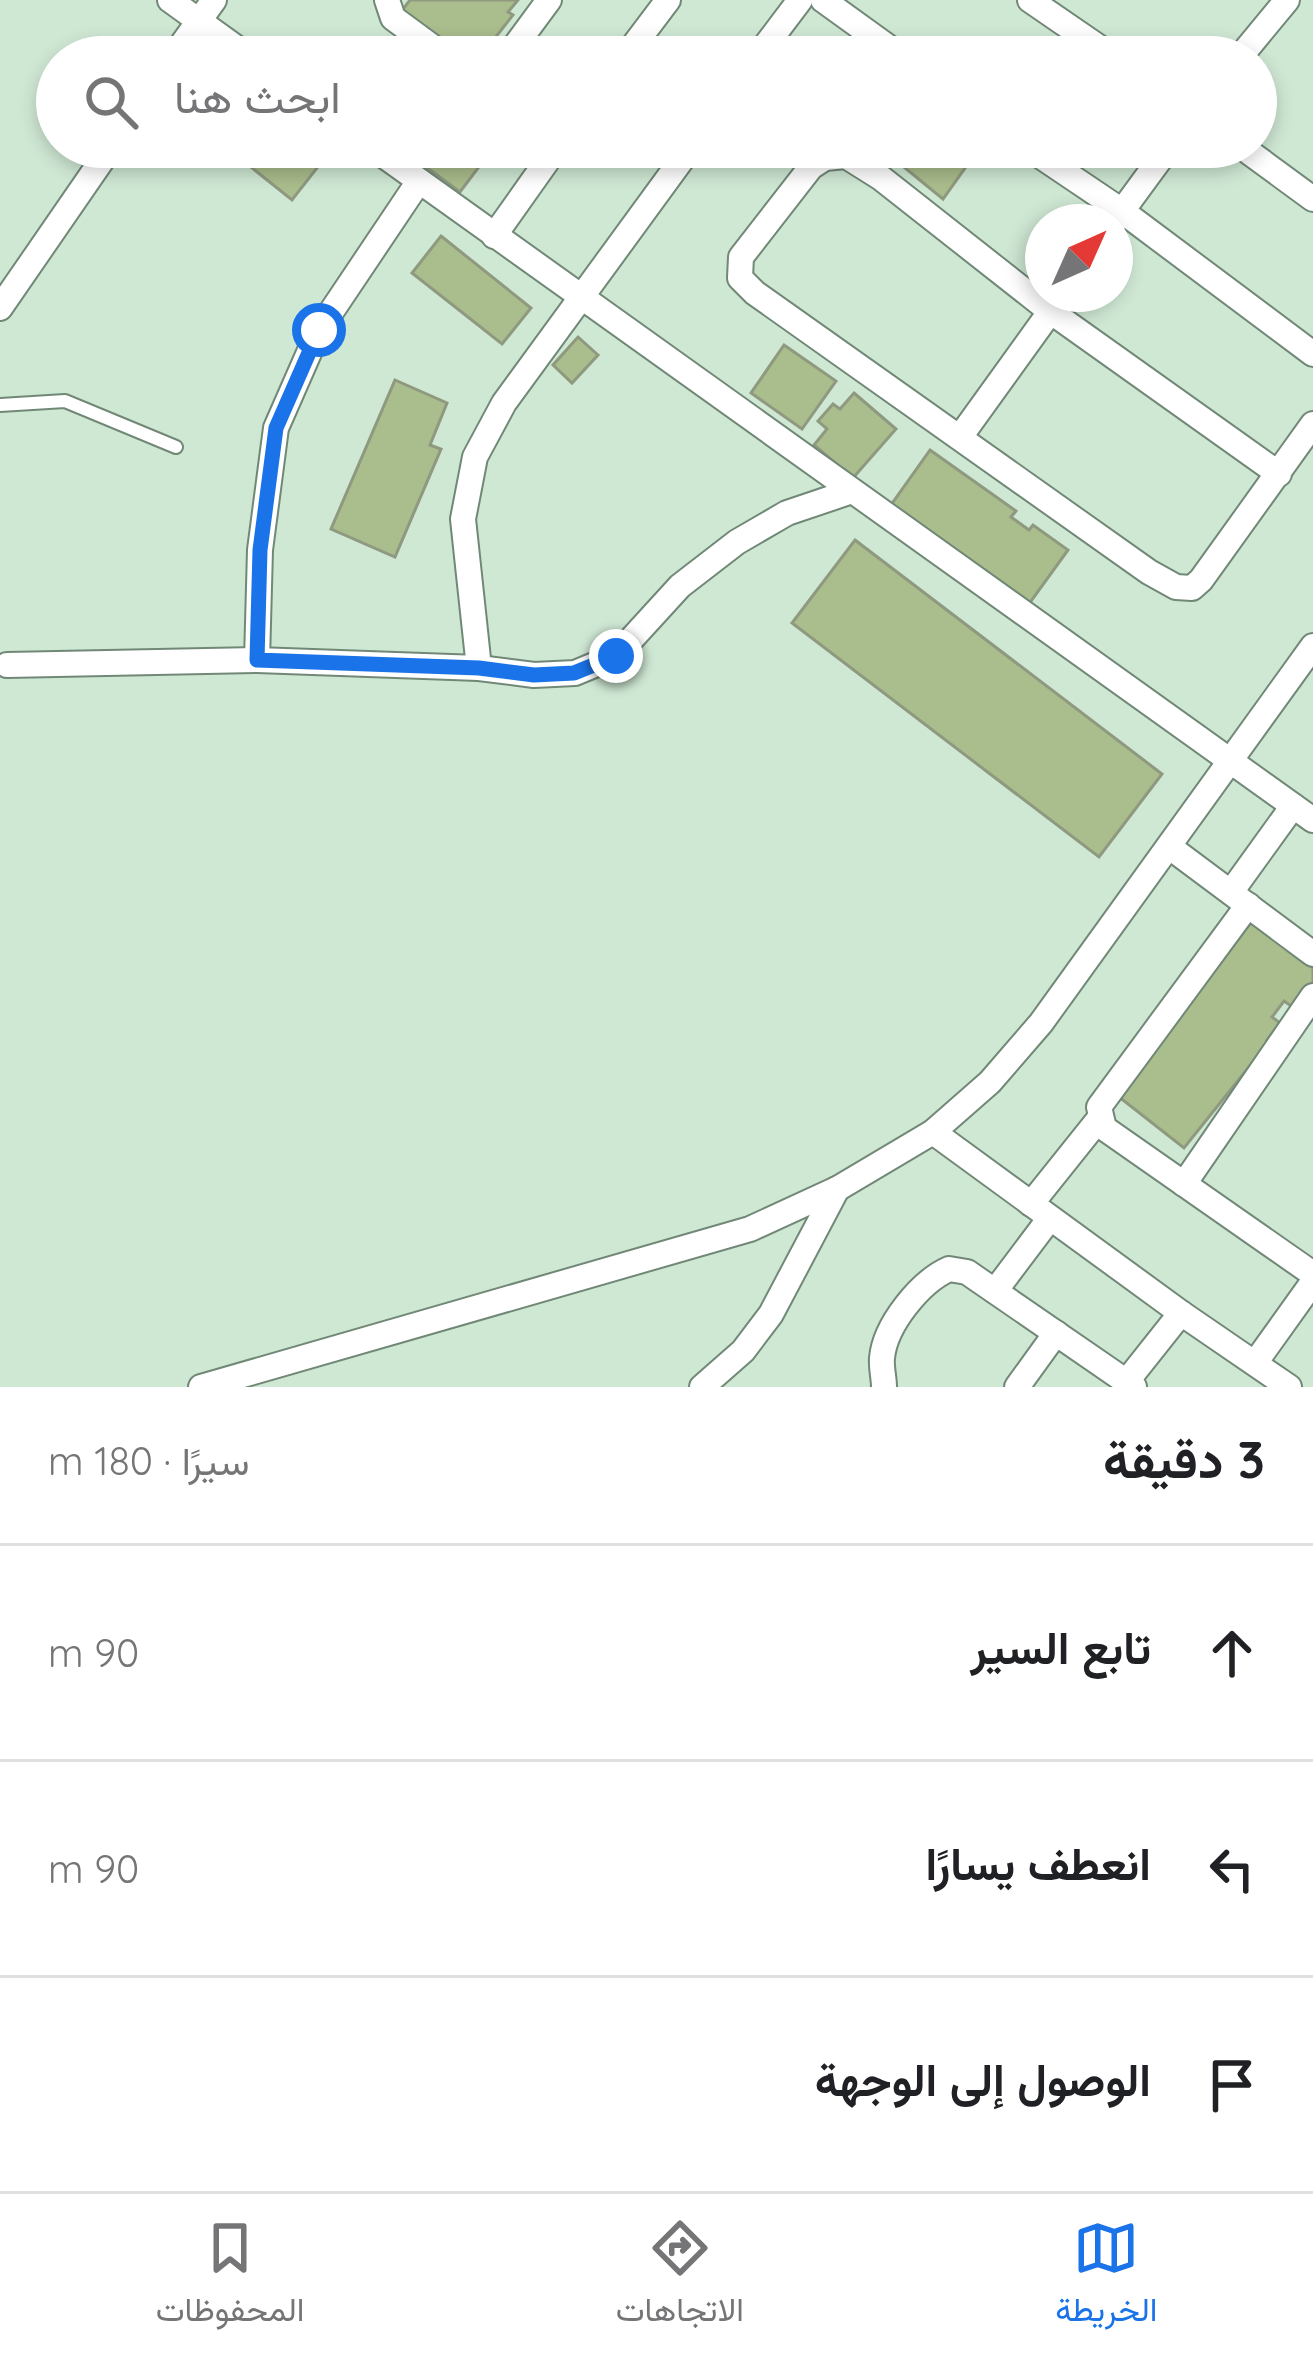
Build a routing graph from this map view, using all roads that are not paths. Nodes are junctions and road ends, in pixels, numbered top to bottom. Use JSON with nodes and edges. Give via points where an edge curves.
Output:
{"nodes":[{"id":1,"x":170,"y":0,"type":"edge"},
{"id":2,"x":387,"y":0,"type":"edge"},
{"id":3,"x":549,"y":0,"type":"edge"},
{"id":4,"x":800,"y":0,"type":"edge"},
{"id":5,"x":823,"y":0,"type":"edge"},
{"id":6,"x":1030,"y":0,"type":"edge"},
{"id":7,"x":1287,"y":0,"type":"edge"},
{"id":8,"x":661,"y":2,"type":"edge"},
{"id":9,"x":206,"y":10,"type":"edge"},
{"id":10,"x":188,"y":36,"type":"edge"},
{"id":11,"x":230,"y":36,"type":"edge"},
{"id":12,"x":417,"y":36,"type":"edge"},
{"id":13,"x":522,"y":36,"type":"edge"},
{"id":14,"x":639,"y":36,"type":"edge"},
{"id":15,"x":773,"y":36,"type":"edge"},
{"id":16,"x":873,"y":36,"type":"edge"},
{"id":17,"x":1082,"y":36,"type":"edge"},
{"id":18,"x":1257,"y":36,"type":"edge"},
{"id":19,"x":97,"y":168,"type":"edge"},
{"id":20,"x":400,"y":168,"type":"edge"},
{"id":21,"x":542,"y":168,"type":"edge"},
{"id":22,"x":675,"y":168,"type":"edge"},
{"id":23,"x":810,"y":168,"type":"edge"},
{"id":24,"x":865,"y":168,"type":"edge"},
{"id":25,"x":1055,"y":168,"type":"edge"},
{"id":26,"x":1153,"y":168,"type":"edge"},
{"id":27,"x":1271,"y":168,"type":"edge"},
{"id":28,"x":419,"y":182,"type":"junction"},
{"id":29,"x":1313,"y":199,"type":"edge"},
{"id":30,"x":1102,"y":204,"type":"edge"},
{"id":31,"x":1127,"y":204,"type":"edge"},
{"id":32,"x":1133,"y":227,"type":"edge"},
{"id":33,"x":494,"y":236,"type":"junction"},
{"id":34,"x":1025,"y":280,"type":"edge"},
{"id":35,"x":579,"y":298,"type":"junction"},
{"id":36,"x":0,"y":308,"type":"edge"},
{"id":37,"x":1050,"y":312,"type":"edge"},
{"id":38,"x":1069,"y":312,"type":"edge"},
{"id":39,"x":1313,"y":354,"type":"edge"},
{"id":40,"x":0,"y":405,"type":"edge"},
{"id":41,"x":1313,"y":424,"type":"edge"},
{"id":42,"x":960,"y":437,"type":"junction"},
{"id":43,"x":176,"y":447,"type":"dead end"},
{"id":44,"x":1279,"y":474,"type":"junction"},
{"id":45,"x":852,"y":491,"type":"junction"},
{"id":46,"x":1313,"y":646,"type":"edge"},
{"id":47,"x":2,"y":658,"type":"edge"},
{"id":48,"x":257,"y":660,"type":"junction"},
{"id":49,"x":479,"y":668,"type":"junction"},
{"id":50,"x":1304,"y":678,"type":"edge"},
{"id":51,"x":1233,"y":759,"type":"junction"},
{"id":52,"x":1307,"y":812,"type":"edge"},
{"id":53,"x":1171,"y":848,"type":"junction"},
{"id":54,"x":1239,"y":898,"type":"junction"},
{"id":55,"x":1313,"y":954,"type":"edge"},
{"id":56,"x":1313,"y":996,"type":"edge"},
{"id":57,"x":1099,"y":1119,"type":"junction"},
{"id":58,"x":933,"y":1132,"type":"junction"},
{"id":59,"x":1184,"y":1184,"type":"junction"},
{"id":60,"x":837,"y":1189,"type":"junction"},
{"id":61,"x":1040,"y":1211,"type":"junction"},
{"id":62,"x":1313,"y":1278,"type":"edge"},
{"id":63,"x":995,"y":1291,"type":"junction"},
{"id":64,"x":1181,"y":1313,"type":"junction"},
{"id":65,"x":1056,"y":1333,"type":"junction"},
{"id":66,"x":1255,"y":1363,"type":"junction"},
{"id":67,"x":1131,"y":1384,"type":"edge"},
{"id":68,"x":201,"y":1387,"type":"edge"},
{"id":69,"x":702,"y":1387,"type":"edge"},
{"id":70,"x":884,"y":1387,"type":"edge"},
{"id":71,"x":1017,"y":1387,"type":"edge"},
{"id":72,"x":1289,"y":1387,"type":"edge"}],
"edges":[{"from":1,"to":9,"type":"street"},
{"from":2,"to":12,"type":"street","via":[[392,18]]},
{"from":3,"to":13,"type":"street"},
{"from":4,"to":15,"type":"street"},
{"from":5,"to":16,"type":"street"},
{"from":6,"to":17,"type":"street"},
{"from":7,"to":18,"type":"street"},
{"from":8,"to":14,"type":"street"},
{"from":9,"to":10,"type":"street"},
{"from":9,"to":11,"type":"street"},
{"from":19,"to":36,"type":"street"},
{"from":20,"to":28,"type":"street"},
{"from":21,"to":33,"type":"street"},
{"from":22,"to":35,"type":"street"},
{"from":23,"to":42,"type":"street","via":[[741,257],[740,278]]},
{"from":24,"to":34,"type":"street"},
{"from":25,"to":30,"type":"street"},
{"from":26,"to":31,"type":"street"},
{"from":27,"to":29,"type":"street"},
{"from":28,"to":33,"type":"street"},
{"from":28,"to":48,"type":"street","via":[[319,330],[276,428]]},
{"from":32,"to":39,"type":"street"},
{"from":33,"to":35,"type":"street"},
{"from":35,"to":45,"type":"street"},
{"from":35,"to":49,"type":"street","via":[[475,457],[463,519]]},
{"from":37,"to":42,"type":"street"},
{"from":38,"to":44,"type":"street"},
{"from":40,"to":43,"type":"lane","via":[[65,401]]},
{"from":41,"to":44,"type":"street"},
{"from":42,"to":44,"type":"street","via":[[1184,589],[1201,580]]},
{"from":45,"to":49,"type":"street","via":[[737,542],[680,586],[616,656],[574,673]]},
{"from":45,"to":51,"type":"street"},
{"from":46,"to":50,"type":"street"},
{"from":47,"to":48,"type":"street"},
{"from":48,"to":49,"type":"street"},
{"from":50,"to":51,"type":"street"},
{"from":51,"to":52,"type":"street"},
{"from":51,"to":53,"type":"street"},
{"from":52,"to":54,"type":"street"},
{"from":53,"to":54,"type":"street"},
{"from":53,"to":58,"type":"street","via":[[1041,1023],[991,1082]]},
{"from":54,"to":55,"type":"street"},
{"from":54,"to":57,"type":"street","via":[[1099,1107]]},
{"from":56,"to":59,"type":"street"},
{"from":57,"to":59,"type":"street"},
{"from":57,"to":61,"type":"street"},
{"from":58,"to":60,"type":"street"},
{"from":58,"to":61,"type":"street"},
{"from":59,"to":62,"type":"street"},
{"from":60,"to":68,"type":"street","via":[[750,1229]]},
{"from":60,"to":69,"type":"street","via":[[771,1314]]},
{"from":61,"to":63,"type":"street"},
{"from":61,"to":64,"type":"street"},
{"from":62,"to":66,"type":"street"},
{"from":63,"to":65,"type":"street"},
{"from":63,"to":70,"type":"street","via":[[960,1269],[938,1274],[890,1329]]},
{"from":64,"to":66,"type":"street"},
{"from":64,"to":67,"type":"street"},
{"from":65,"to":67,"type":"street"},
{"from":65,"to":71,"type":"street"},
{"from":66,"to":72,"type":"street"}]}
